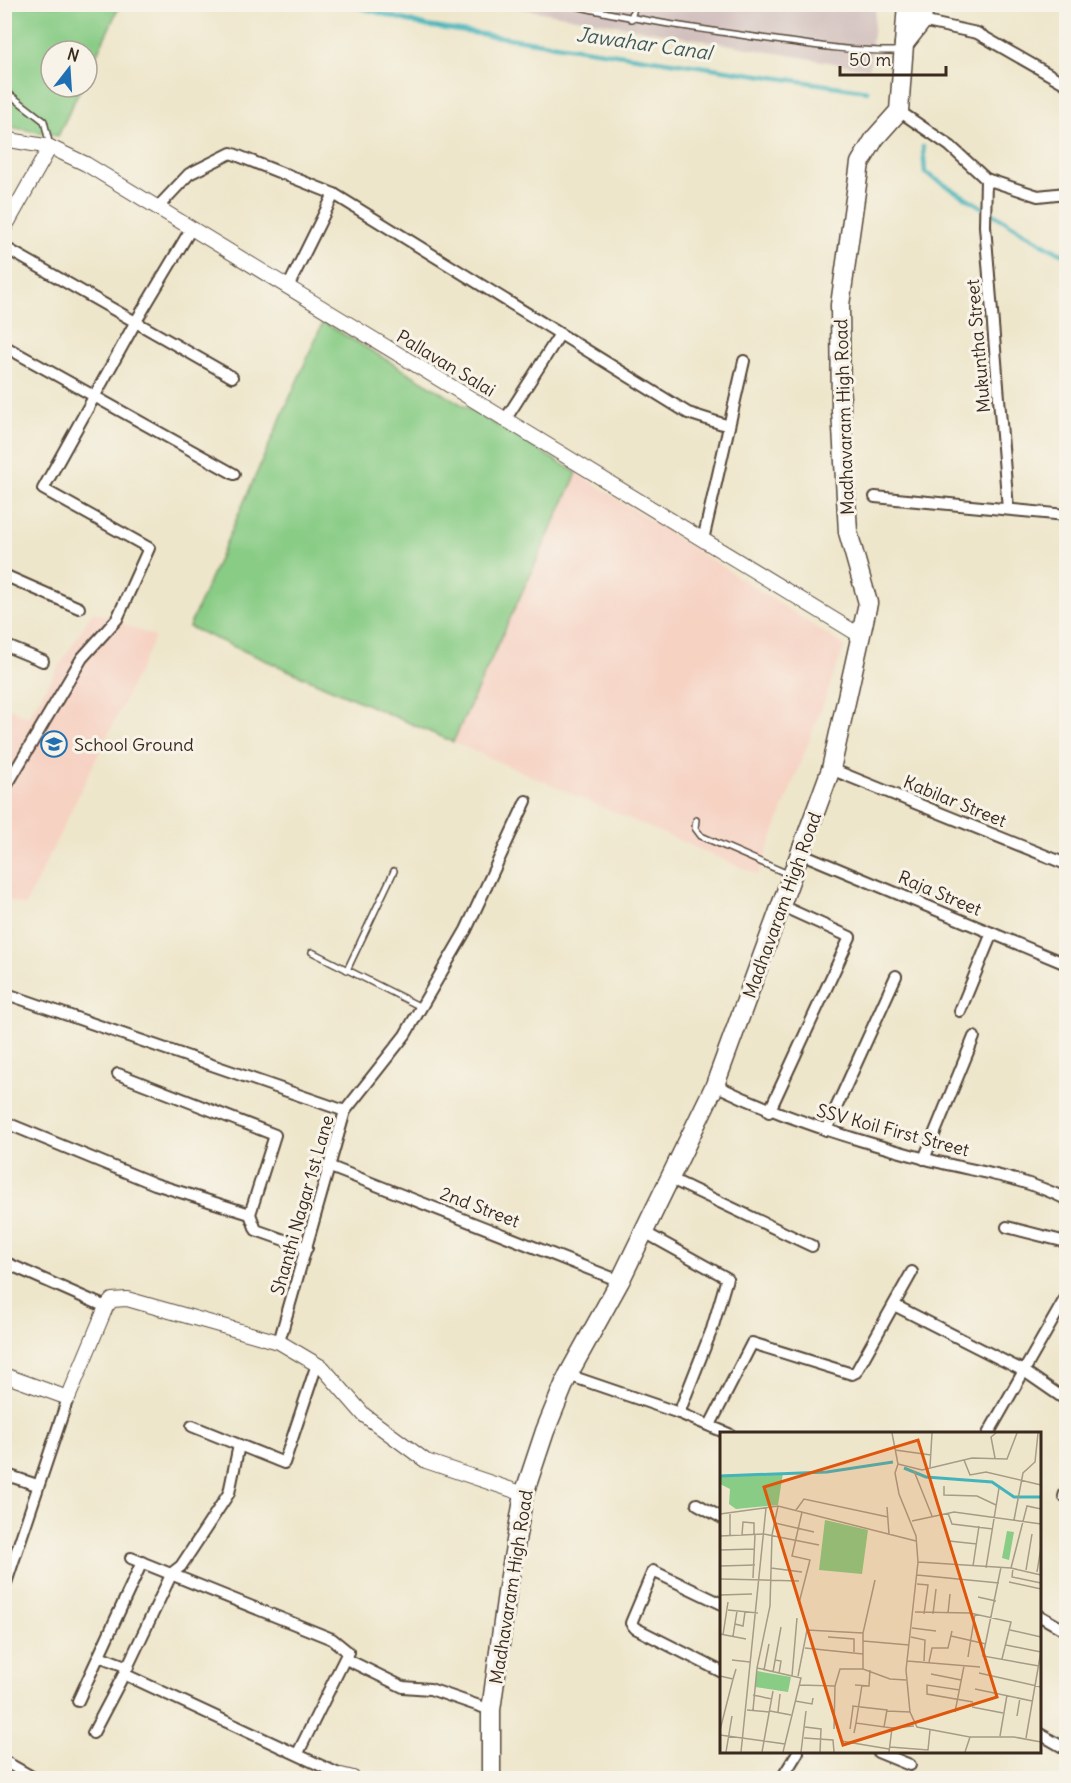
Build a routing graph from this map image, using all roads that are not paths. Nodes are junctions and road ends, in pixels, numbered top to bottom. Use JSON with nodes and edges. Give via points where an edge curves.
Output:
{"nodes":[{"id":1,"x":567,"y":4,"type":"edge"},
{"id":2,"x":635,"y":4,"type":"edge"},
{"id":3,"x":915,"y":12,"type":"edge"},
{"id":4,"x":632,"y":19,"type":"junction"},
{"id":5,"x":903,"y":48,"type":"junction"},
{"id":6,"x":1066,"y":84,"type":"edge"},
{"id":7,"x":4,"y":90,"type":"edge"},
{"id":8,"x":898,"y":111,"type":"junction"},
{"id":9,"x":4,"y":139,"type":"edge"},
{"id":10,"x":50,"y":147,"type":"junction"},
{"id":11,"x":986,"y":179,"type":"junction"},
{"id":12,"x":1066,"y":193,"type":"edge"},
{"id":13,"x":334,"y":194,"type":"junction"},
{"id":14,"x":157,"y":208,"type":"junction"},
{"id":15,"x":4,"y":229,"type":"edge"},
{"id":16,"x":191,"y":230,"type":"junction"},
{"id":17,"x":4,"y":247,"type":"edge"},
{"id":18,"x":288,"y":287,"type":"junction"},
{"id":19,"x":135,"y":323,"type":"junction"},
{"id":20,"x":560,"y":334,"type":"junction"},
{"id":21,"x":4,"y":346,"type":"edge"},
{"id":22,"x":744,"y":362,"type":"dead end"},
{"id":23,"x":232,"y":377,"type":"dead end"},
{"id":24,"x":93,"y":396,"type":"junction"},
{"id":25,"x":506,"y":420,"type":"junction"},
{"id":26,"x":729,"y":426,"type":"junction"},
{"id":27,"x":234,"y":474,"type":"dead end"},
{"id":28,"x":875,"y":496,"type":"dead end"},
{"id":29,"x":1008,"y":509,"type":"junction"},
{"id":30,"x":1066,"y":514,"type":"edge"},
{"id":31,"x":703,"y":540,"type":"junction"},
{"id":32,"x":4,"y":575,"type":"edge"},
{"id":33,"x":79,"y":608,"type":"dead end"},
{"id":34,"x":861,"y":636,"type":"junction"},
{"id":35,"x":4,"y":645,"type":"edge"},
{"id":36,"x":43,"y":662,"type":"dead end"},
{"id":37,"x":831,"y":769,"type":"junction"},
{"id":38,"x":4,"y":790,"type":"edge"},
{"id":39,"x":526,"y":801,"type":"dead end"},
{"id":40,"x":696,"y":820,"type":"dead end"},
{"id":41,"x":801,"y":853,"type":"junction"},
{"id":42,"x":1066,"y":864,"type":"edge"},
{"id":43,"x":394,"y":871,"type":"dead end"},
{"id":44,"x":792,"y":876,"type":"junction"},
{"id":45,"x":782,"y":906,"type":"junction"},
{"id":46,"x":992,"y":933,"type":"junction"},
{"id":47,"x":312,"y":952,"type":"dead end"},
{"id":48,"x":1066,"y":964,"type":"edge"},
{"id":49,"x":347,"y":970,"type":"junction"},
{"id":50,"x":896,"y":976,"type":"dead end"},
{"id":51,"x":4,"y":993,"type":"edge"},
{"id":52,"x":421,"y":1007,"type":"junction"},
{"id":53,"x":960,"y":1011,"type":"dead end"},
{"id":54,"x":974,"y":1037,"type":"dead end"},
{"id":55,"x":117,"y":1074,"type":"dead end"},
{"id":56,"x":715,"y":1085,"type":"junction"},
{"id":57,"x":345,"y":1111,"type":"junction"},
{"id":58,"x":769,"y":1112,"type":"junction"},
{"id":59,"x":4,"y":1122,"type":"edge"},
{"id":60,"x":825,"y":1130,"type":"junction"},
{"id":61,"x":924,"y":1159,"type":"junction"},
{"id":62,"x":328,"y":1166,"type":"junction"},
{"id":63,"x":669,"y":1178,"type":"junction"},
{"id":64,"x":1066,"y":1199,"type":"edge"},
{"id":65,"x":250,"y":1214,"type":"junction"},
{"id":66,"x":1007,"y":1227,"type":"dead end"},
{"id":67,"x":644,"y":1232,"type":"junction"},
{"id":68,"x":1066,"y":1242,"type":"edge"},
{"id":69,"x":812,"y":1246,"type":"dead end"},
{"id":70,"x":307,"y":1248,"type":"junction"},
{"id":71,"x":4,"y":1262,"type":"edge"},
{"id":72,"x":912,"y":1272,"type":"dead end"},
{"id":73,"x":620,"y":1281,"type":"junction"},
{"id":74,"x":1066,"y":1297,"type":"edge"},
{"id":75,"x":894,"y":1305,"type":"junction"},
{"id":76,"x":106,"y":1307,"type":"junction"},
{"id":77,"x":279,"y":1342,"type":"junction"},
{"id":78,"x":317,"y":1364,"type":"junction"},
{"id":79,"x":1024,"y":1371,"type":"junction"},
{"id":80,"x":4,"y":1375,"type":"edge"},
{"id":81,"x":568,"y":1375,"type":"junction"},
{"id":82,"x":68,"y":1398,"type":"junction"},
{"id":83,"x":1066,"y":1400,"type":"edge"},
{"id":84,"x":679,"y":1413,"type":"junction"},
{"id":85,"x":710,"y":1425,"type":"junction"},
{"id":86,"x":192,"y":1426,"type":"dead end"},
{"id":87,"x":725,"y":1432,"type":"edge"},
{"id":88,"x":989,"y":1432,"type":"edge"},
{"id":89,"x":239,"y":1445,"type":"junction"},
{"id":90,"x":4,"y":1474,"type":"edge"},
{"id":91,"x":37,"y":1485,"type":"junction"},
{"id":92,"x":524,"y":1494,"type":"junction"},
{"id":93,"x":697,"y":1504,"type":"dead end"},
{"id":94,"x":720,"y":1517,"type":"edge"},
{"id":95,"x":131,"y":1558,"type":"dead end"},
{"id":96,"x":142,"y":1562,"type":"junction"},
{"id":97,"x":172,"y":1573,"type":"junction"},
{"id":98,"x":7,"y":1576,"type":"edge"},
{"id":99,"x":4,"y":1588,"type":"edge"},
{"id":100,"x":720,"y":1603,"type":"edge"},
{"id":101,"x":1041,"y":1617,"type":"edge"},
{"id":102,"x":1066,"y":1631,"type":"edge"},
{"id":103,"x":99,"y":1656,"type":"junction"},
{"id":104,"x":346,"y":1659,"type":"junction"},
{"id":105,"x":126,"y":1671,"type":"junction"},
{"id":106,"x":720,"y":1671,"type":"edge"},
{"id":107,"x":78,"y":1701,"type":"dead end"},
{"id":108,"x":491,"y":1710,"type":"junction"},
{"id":109,"x":93,"y":1732,"type":"dead end"},
{"id":110,"x":1041,"y":1735,"type":"edge"},
{"id":111,"x":1066,"y":1749,"type":"edge"},
{"id":112,"x":797,"y":1753,"type":"edge"},
{"id":113,"x":880,"y":1753,"type":"edge"},
{"id":114,"x":298,"y":1754,"type":"junction"},
{"id":115,"x":4,"y":1761,"type":"edge"},
{"id":116,"x":910,"y":1765,"type":"dead end"},
{"id":117,"x":345,"y":1777,"type":"edge"},
{"id":118,"x":34,"y":1779,"type":"edge"},
{"id":119,"x":491,"y":1779,"type":"edge"},
{"id":120,"x":782,"y":1779,"type":"edge"}],
"edges":[{"from":1,"to":4,"type":"lane"},
{"from":2,"to":4,"type":"lane"},
{"from":3,"to":5,"type":"main road"},
{"from":3,"to":6,"type":"street","via":[[977,33]]},
{"from":4,"to":5,"type":"lane","via":[[816,46],[867,51]]},
{"from":5,"to":8,"type":"main road"},
{"from":7,"to":10,"type":"lane","via":[[44,121]]},
{"from":8,"to":11,"type":"street","via":[[950,146]]},
{"from":8,"to":34,"type":"main road","name":"Madhavaram High Road","via":[[860,164],[840,305],[848,532],[868,603]]},
{"from":9,"to":10,"type":"street","name":"Pallavan Salai"},
{"from":10,"to":14,"type":"street","name":"Pallavan Salai","via":[[86,164]]},
{"from":10,"to":15,"type":"street"},
{"from":11,"to":12,"type":"street","via":[[1038,196]]},
{"from":11,"to":29,"type":"street","name":"Mukuntha Street","via":[[985,217]]},
{"from":13,"to":14,"type":"street","via":[[231,153],[189,174]]},
{"from":13,"to":18,"type":"street"},
{"from":13,"to":20,"type":"street"},
{"from":14,"to":16,"type":"street","name":"Pallavan Salai"},
{"from":16,"to":18,"type":"street","name":"Pallavan Salai"},
{"from":16,"to":19,"type":"street"},
{"from":17,"to":19,"type":"street"},
{"from":18,"to":25,"type":"street","name":"Pallavan Salai"},
{"from":19,"to":23,"type":"street"},
{"from":19,"to":24,"type":"street"},
{"from":20,"to":25,"type":"street"},
{"from":20,"to":26,"type":"street","via":[[688,413]]},
{"from":21,"to":24,"type":"street"},
{"from":22,"to":26,"type":"street"},
{"from":24,"to":27,"type":"street"},
{"from":24,"to":38,"type":"street","via":[[43,489],[149,548],[117,619],[82,658]]},
{"from":25,"to":31,"type":"street","name":"Pallavan Salai"},
{"from":26,"to":31,"type":"street"},
{"from":28,"to":29,"type":"street"},
{"from":29,"to":30,"type":"street"},
{"from":31,"to":34,"type":"street","name":"Pallavan Salai"},
{"from":32,"to":33,"type":"street"},
{"from":34,"to":37,"type":"main road","name":"Madhavaram High Road"},
{"from":35,"to":36,"type":"street"},
{"from":37,"to":41,"type":"main road","name":"Madhavaram High Road"},
{"from":37,"to":42,"type":"street","name":"Kabilar Street"},
{"from":39,"to":52,"type":"street","name":"Shanthi Nagar 1st Lane","via":[[466,930]]},
{"from":40,"to":44,"type":"lane","via":[[695,828],[701,836]]},
{"from":41,"to":44,"type":"main road","name":"Madhavaram High Road"},
{"from":41,"to":46,"type":"street","name":"Raja Street"},
{"from":43,"to":49,"type":"lane"},
{"from":44,"to":45,"type":"main road","name":"Madhavaram High Road"},
{"from":45,"to":56,"type":"main road","name":"Madhavaram High Road"},
{"from":45,"to":58,"type":"street","via":[[850,938]]},
{"from":46,"to":48,"type":"street","name":"Raja Street"},
{"from":46,"to":53,"type":"street"},
{"from":47,"to":49,"type":"lane"},
{"from":49,"to":52,"type":"lane"},
{"from":50,"to":60,"type":"street"},
{"from":51,"to":57,"type":"street"},
{"from":52,"to":57,"type":"street","name":"Shanthi Nagar 1st Lane","via":[[405,1035]]},
{"from":54,"to":61,"type":"street"},
{"from":55,"to":65,"type":"street","via":[[275,1135]]},
{"from":56,"to":58,"type":"street","name":"SSV Koil First Street"},
{"from":56,"to":63,"type":"main road","name":"Madhavaram High Road"},
{"from":57,"to":62,"type":"street","name":"Shanthi Nagar 1st Lane"},
{"from":58,"to":60,"type":"street","name":"SSV Koil First Street"},
{"from":59,"to":65,"type":"street","via":[[155,1184]]},
{"from":60,"to":61,"type":"street","name":"SSV Koil First Street"},
{"from":61,"to":64,"type":"street","name":"SSV Koil First Street","via":[[1000,1174]]},
{"from":62,"to":70,"type":"street","name":"Shanthi Nagar 1st Lane"},
{"from":62,"to":73,"type":"street","name":"2nd Street"},
{"from":63,"to":67,"type":"main road","name":"Madhavaram High Road"},
{"from":63,"to":69,"type":"street"},
{"from":65,"to":70,"type":"street","via":[[256,1230]]},
{"from":66,"to":68,"type":"street"},
{"from":67,"to":73,"type":"main road","name":"Madhavaram High Road"},
{"from":67,"to":84,"type":"street","via":[[727,1278]]},
{"from":70,"to":77,"type":"street","name":"Shanthi Nagar 1st Lane"},
{"from":71,"to":76,"type":"street"},
{"from":72,"to":75,"type":"street"},
{"from":73,"to":81,"type":"main road","name":"Madhavaram High Road"},
{"from":74,"to":79,"type":"street"},
{"from":75,"to":79,"type":"street"},
{"from":75,"to":85,"type":"street","via":[[852,1374],[752,1343]]},
{"from":76,"to":77,"type":"street","via":[[112,1300],[127,1299]]},
{"from":76,"to":82,"type":"street"},
{"from":77,"to":78,"type":"street"},
{"from":78,"to":89,"type":"street","via":[[284,1463]]},
{"from":78,"to":92,"type":"street","via":[[364,1415],[426,1461]]},
{"from":79,"to":83,"type":"street"},
{"from":79,"to":88,"type":"street"},
{"from":80,"to":82,"type":"street"},
{"from":81,"to":84,"type":"street"},
{"from":81,"to":92,"type":"main road","name":"Madhavaram High Road"},
{"from":82,"to":91,"type":"street"},
{"from":84,"to":85,"type":"street"},
{"from":85,"to":87,"type":"street"},
{"from":86,"to":89,"type":"street"},
{"from":89,"to":97,"type":"street","via":[[229,1493],[181,1566]]},
{"from":90,"to":91,"type":"street"},
{"from":91,"to":98,"type":"street"},
{"from":92,"to":108,"type":"main road","name":"Madhavaram High Road"},
{"from":93,"to":94,"type":"street"},
{"from":95,"to":96,"type":"street"},
{"from":96,"to":97,"type":"street"},
{"from":96,"to":103,"type":"street"},
{"from":97,"to":104,"type":"street","via":[[332,1639],[348,1652]]},
{"from":97,"to":105,"type":"street"},
{"from":98,"to":99,"type":"street"},
{"from":100,"to":106,"type":"street","via":[[653,1571],[631,1623]]},
{"from":101,"to":102,"type":"street"},
{"from":103,"to":105,"type":"street"},
{"from":103,"to":107,"type":"street"},
{"from":104,"to":108,"type":"street","via":[[403,1688],[430,1689]]},
{"from":104,"to":114,"type":"street"},
{"from":105,"to":109,"type":"street"},
{"from":105,"to":114,"type":"street"},
{"from":108,"to":119,"type":"main road","name":"Madhavaram High Road"},
{"from":110,"to":111,"type":"street"},
{"from":112,"to":120,"type":"street"},
{"from":113,"to":116,"type":"street"},
{"from":114,"to":117,"type":"street"},
{"from":115,"to":118,"type":"street"}]}
